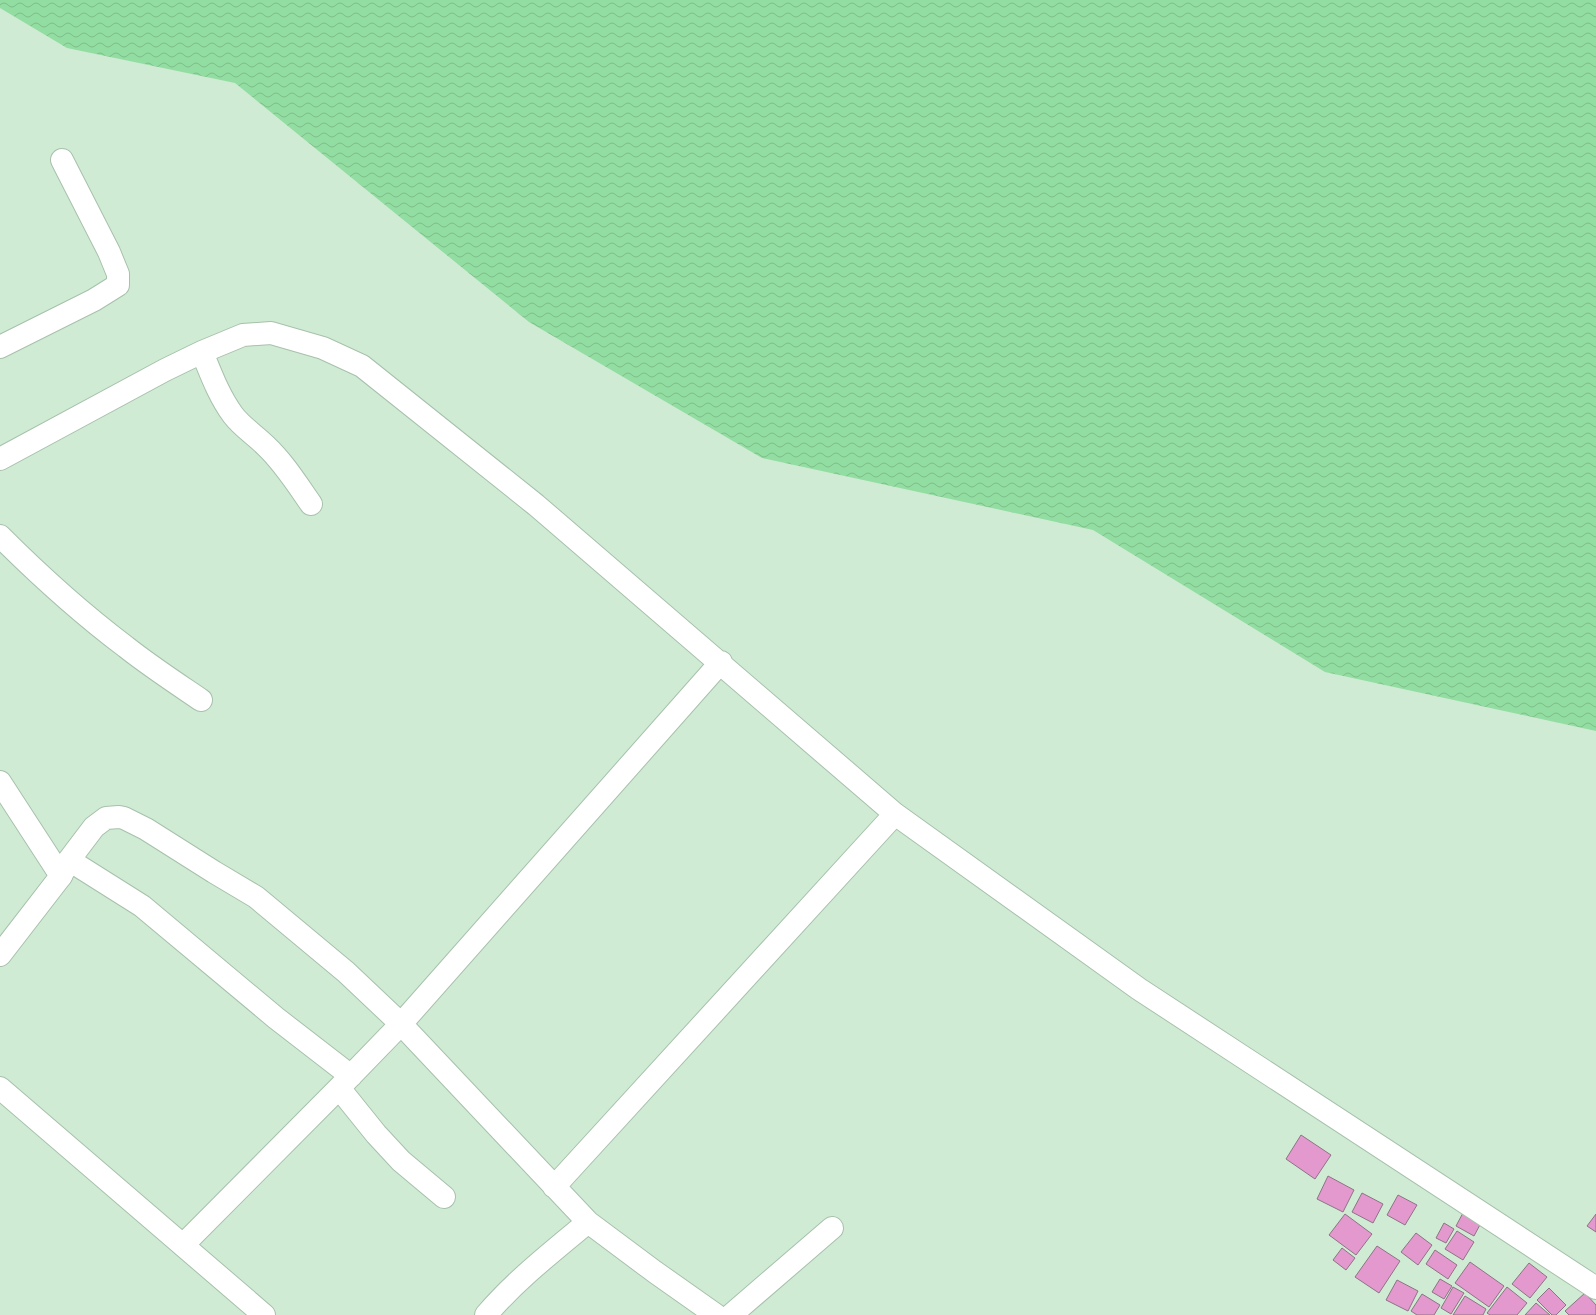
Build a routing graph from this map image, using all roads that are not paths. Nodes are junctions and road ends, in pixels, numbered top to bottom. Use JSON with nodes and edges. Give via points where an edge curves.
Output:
{"nodes":[{"id":1,"x":62,"y":160,"type":"dead end"},
{"id":2,"x":0,"y":347,"type":"edge"},
{"id":3,"x":202,"y":352,"type":"junction"},
{"id":4,"x":0,"y":459,"type":"edge"},
{"id":5,"x":311,"y":504,"type":"dead end"},
{"id":6,"x":0,"y":536,"type":"edge"},
{"id":7,"x":720,"y":662,"type":"junction"},
{"id":8,"x":201,"y":700,"type":"dead end"},
{"id":9,"x":0,"y":782,"type":"edge"},
{"id":10,"x":895,"y":814,"type":"junction"},
{"id":11,"x":65,"y":868,"type":"junction"},
{"id":12,"x":0,"y":955,"type":"edge"},
{"id":13,"x":400,"y":1024,"type":"junction"},
{"id":14,"x":345,"y":1082,"type":"junction"},
{"id":15,"x":0,"y":1088,"type":"edge"},
{"id":16,"x":554,"y":1187,"type":"junction"},
{"id":17,"x":444,"y":1197,"type":"dead end"},
{"id":18,"x":588,"y":1222,"type":"junction"},
{"id":19,"x":832,"y":1228,"type":"dead end"},
{"id":20,"x":183,"y":1245,"type":"junction"},
{"id":21,"x":1596,"y":1288,"type":"edge"},
{"id":22,"x":264,"y":1315,"type":"edge"},
{"id":23,"x":486,"y":1315,"type":"edge"},
{"id":24,"x":716,"y":1315,"type":"edge"},
{"id":25,"x":731,"y":1315,"type":"edge"}],
"edges":[{"from":1,"to":2,"type":"street","via":[[109,252],[118,274],[118,285],[94,300]]},
{"from":3,"to":4,"type":"street"},
{"from":3,"to":5,"type":"street","via":[[219,393],[233,415],[288,471]]},
{"from":3,"to":7,"type":"street","via":[[243,336],[271,333],[323,348],[362,366],[536,505]]},
{"from":6,"to":8,"type":"street","via":[[35,571],[126,648]]},
{"from":7,"to":10,"type":"street"},
{"from":7,"to":13,"type":"street"},
{"from":9,"to":11,"type":"street"},
{"from":10,"to":16,"type":"street"},
{"from":10,"to":21,"type":"street","via":[[1139,989]]},
{"from":11,"to":12,"type":"street"},
{"from":11,"to":13,"type":"street","via":[[94,826],[106,818],[124,818],[256,897],[346,972]]},
{"from":11,"to":14,"type":"street","via":[[142,906],[276,1018]]},
{"from":13,"to":14,"type":"street"},
{"from":13,"to":16,"type":"street"},
{"from":14,"to":17,"type":"street","via":[[376,1134],[401,1161]]},
{"from":14,"to":20,"type":"street"},
{"from":15,"to":20,"type":"street"},
{"from":16,"to":18,"type":"street"},
{"from":18,"to":23,"type":"street","via":[[543,1260]]},
{"from":18,"to":24,"type":"street"},
{"from":19,"to":25,"type":"street"},
{"from":20,"to":22,"type":"street"}]}
